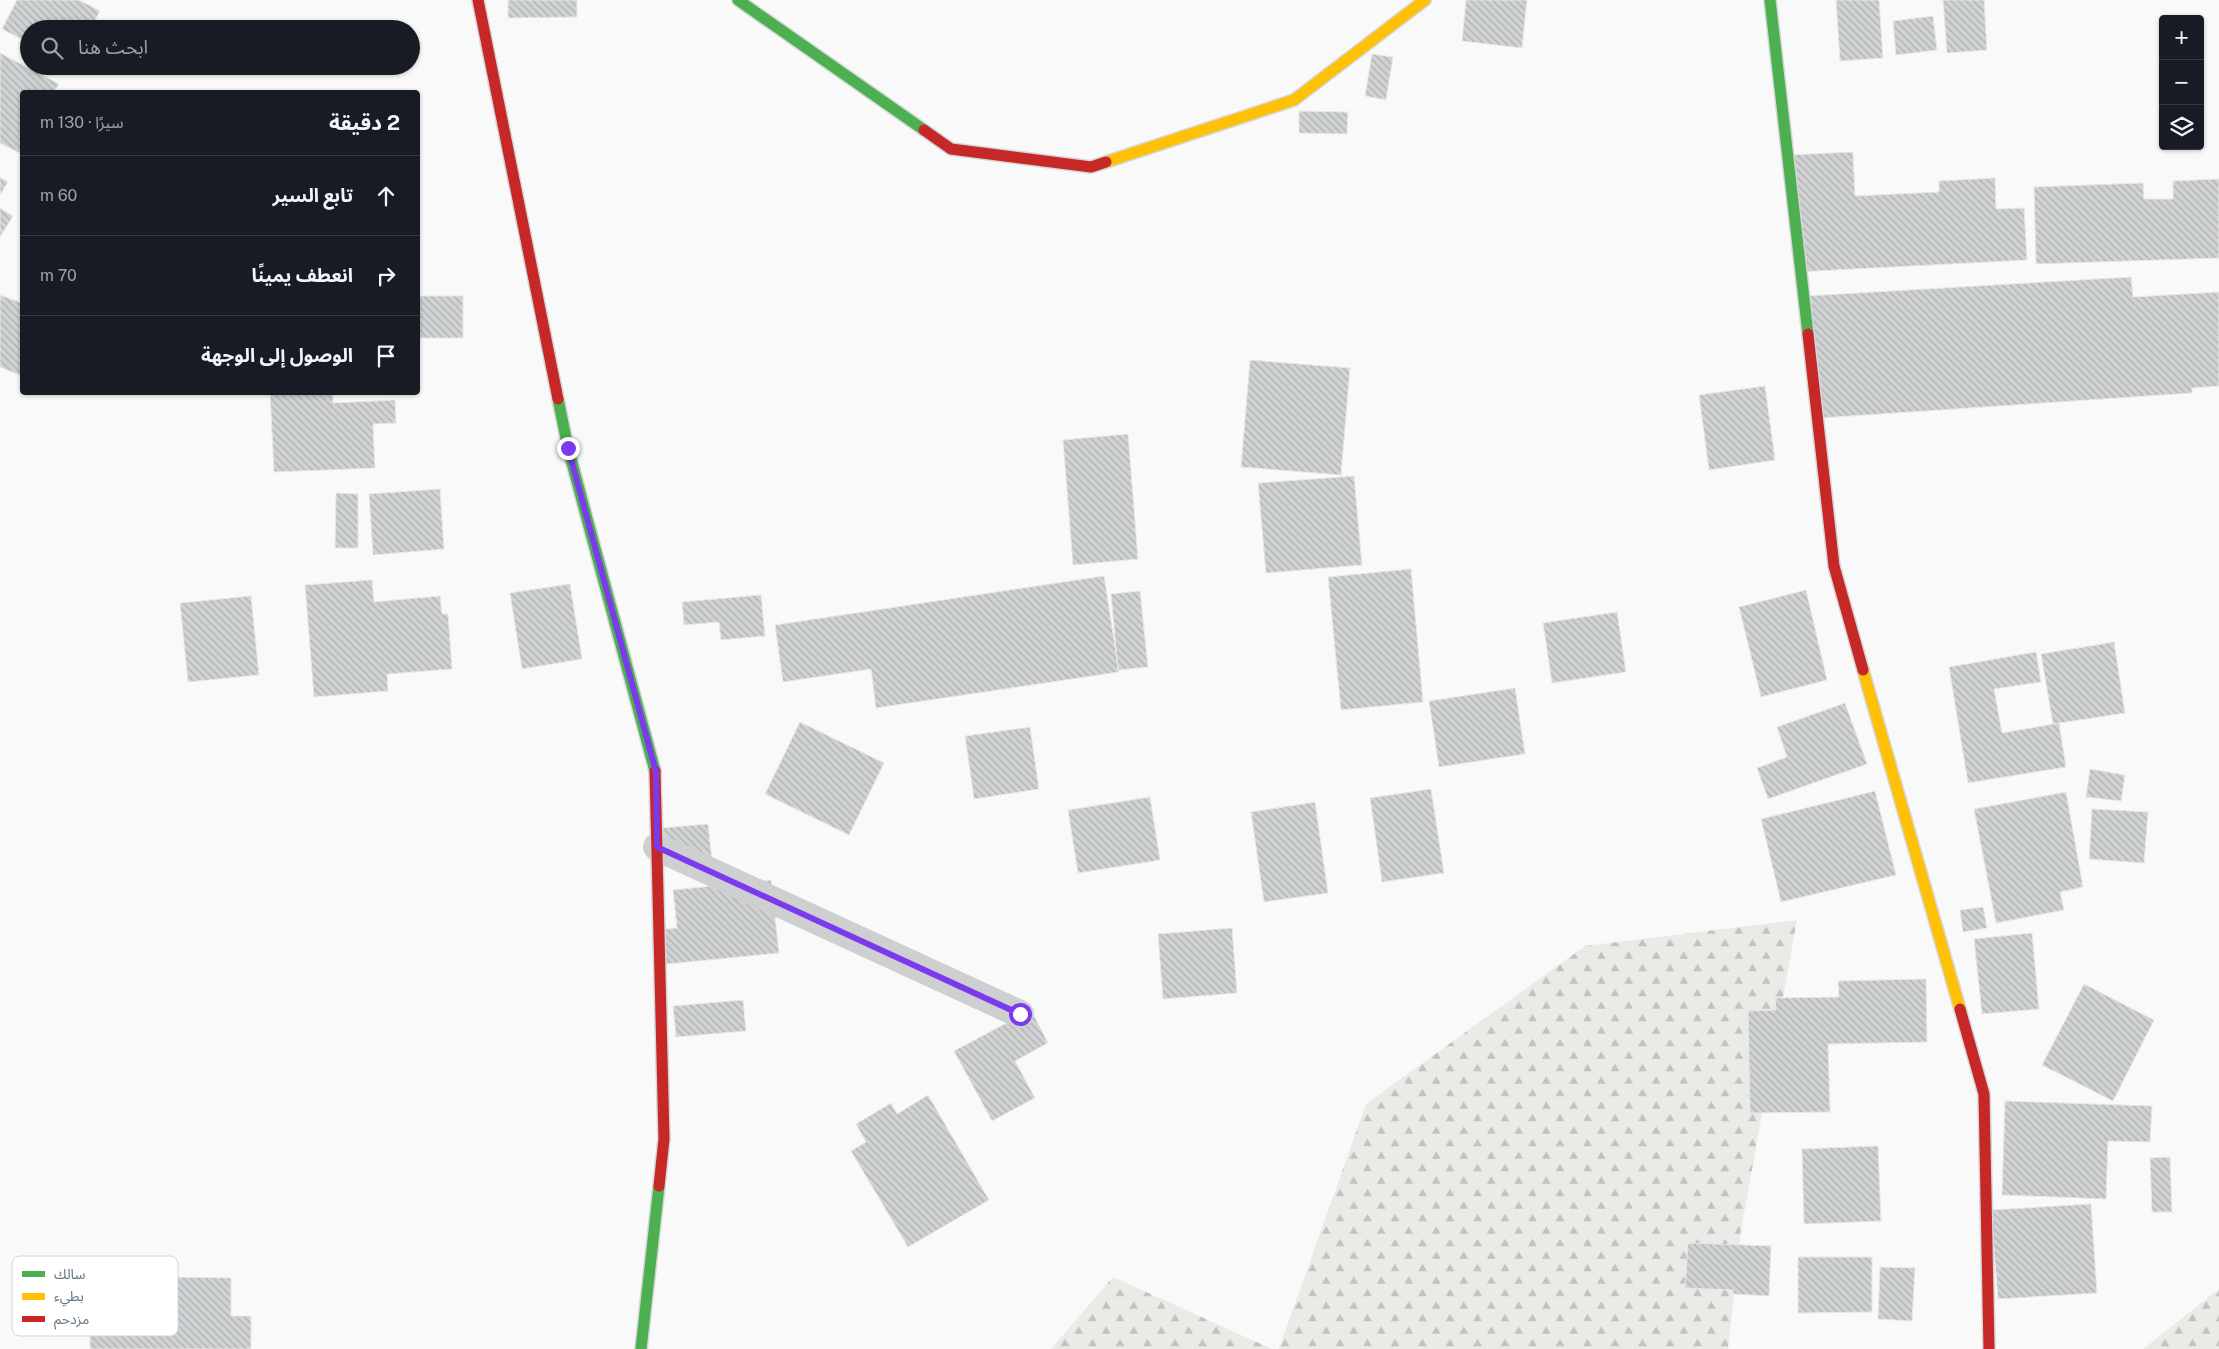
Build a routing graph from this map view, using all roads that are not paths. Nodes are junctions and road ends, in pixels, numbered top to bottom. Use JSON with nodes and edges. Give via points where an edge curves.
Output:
{"nodes":[{"id":1,"x":478,"y":0,"type":"edge"},
{"id":2,"x":738,"y":0,"type":"edge"},
{"id":3,"x":1424,"y":0,"type":"edge"},
{"id":4,"x":1770,"y":0,"type":"edge"},
{"id":5,"x":657,"y":847,"type":"junction"},
{"id":6,"x":1020,"y":1014,"type":"dead end"},
{"id":7,"x":641,"y":1349,"type":"edge"},
{"id":8,"x":1989,"y":1349,"type":"edge"}],
"edges":[{"from":1,"to":5,"type":"street","via":[[568,448],[656,772]]},
{"from":2,"to":3,"type":"street","via":[[951,149],[1091,167],[1294,100]]},
{"from":4,"to":8,"type":"street","via":[[1834,566],[1984,1094]]},
{"from":5,"to":6,"type":"street"},
{"from":5,"to":7,"type":"street","via":[[664,1140]]}]}
